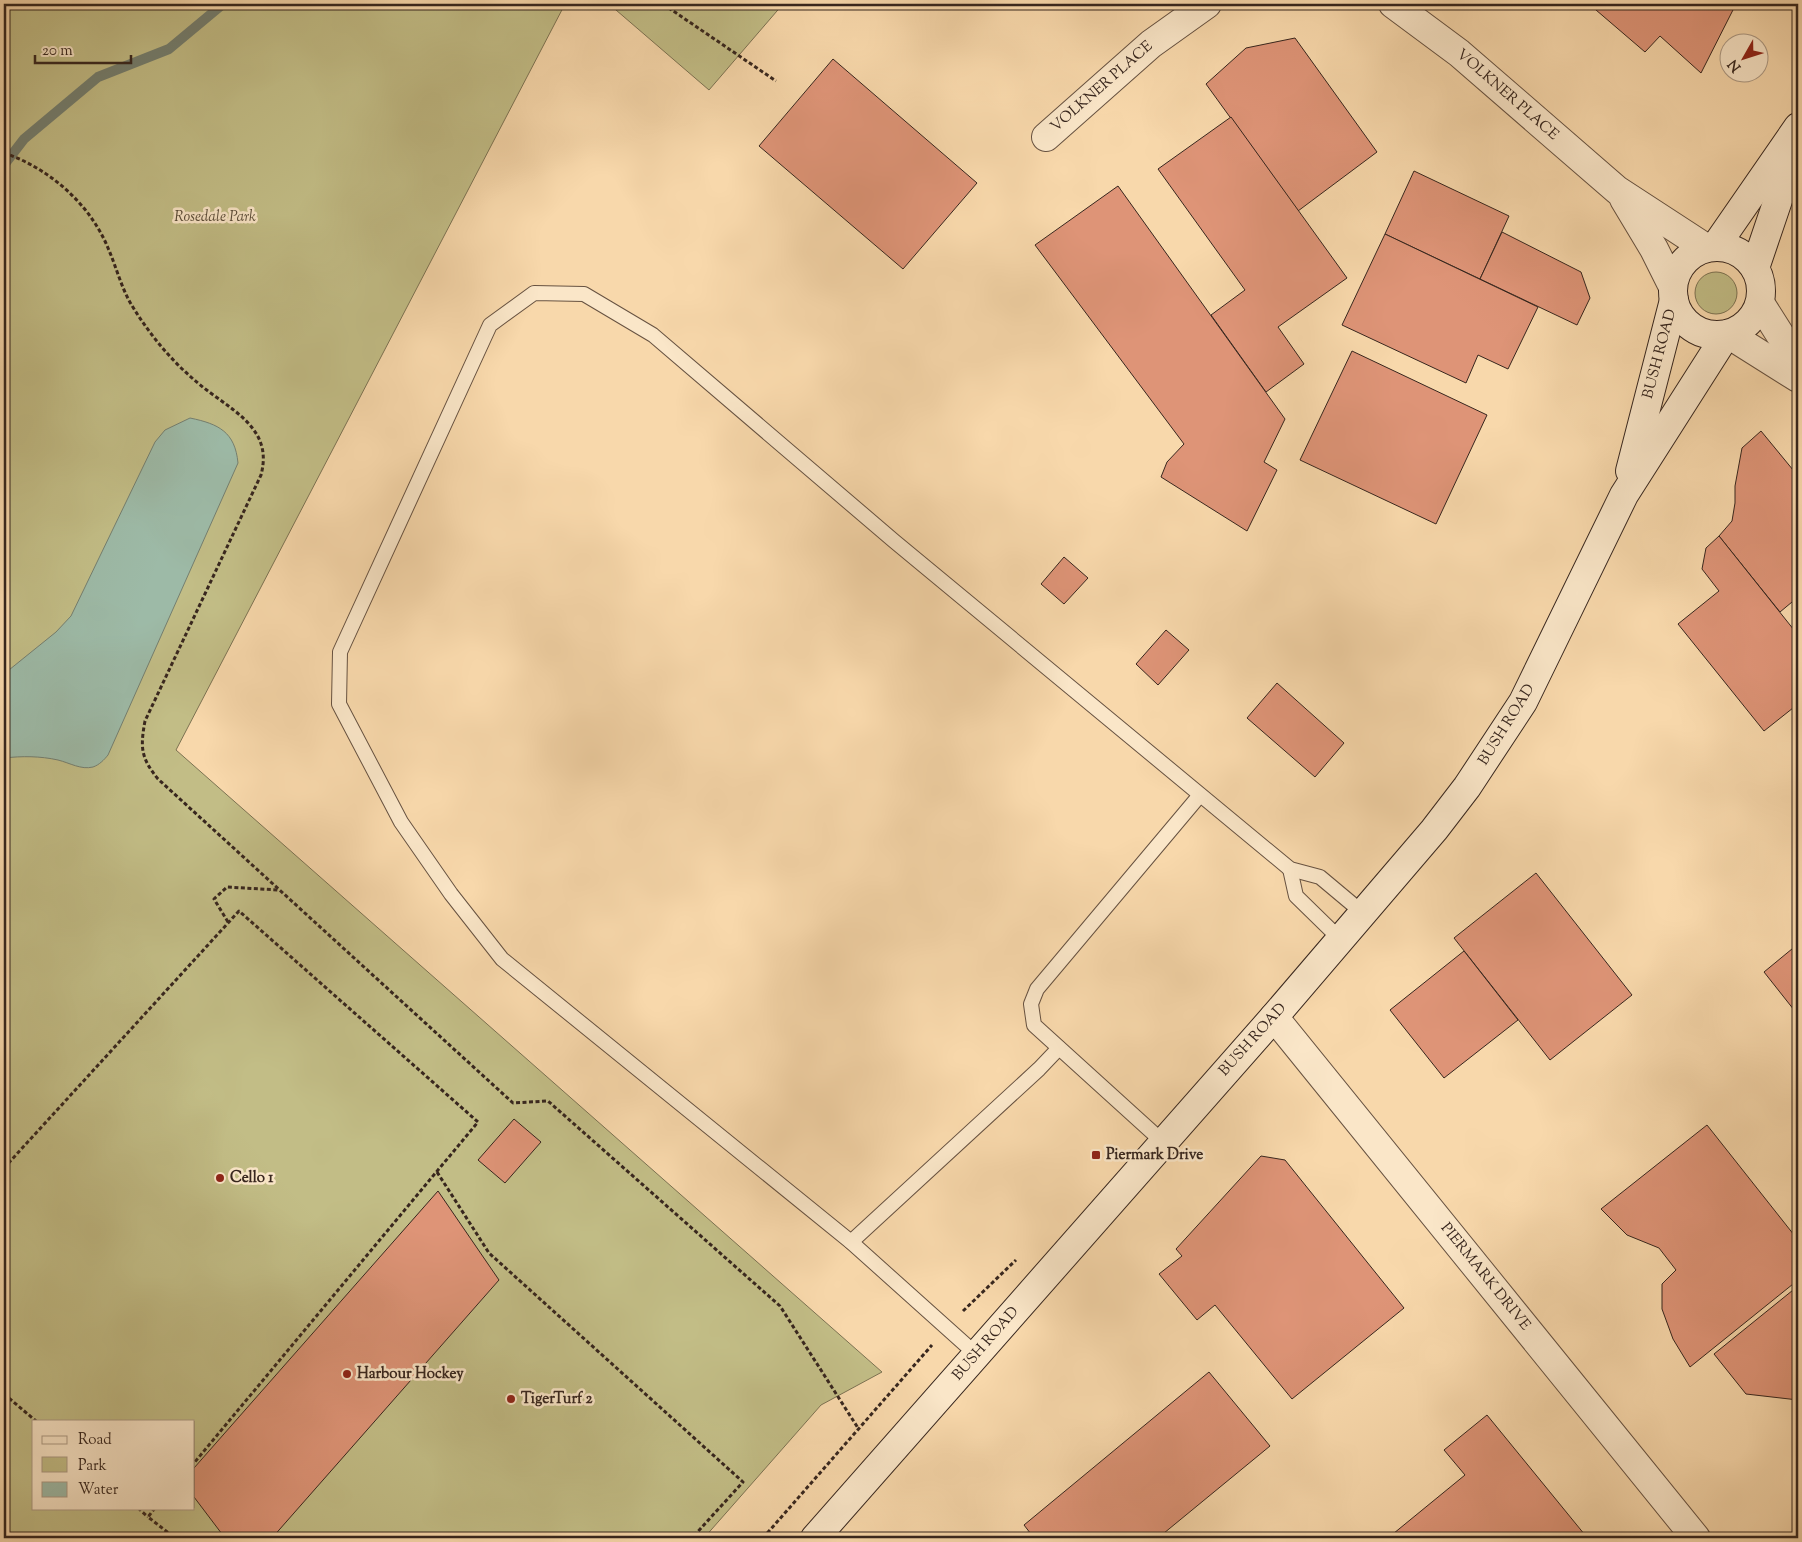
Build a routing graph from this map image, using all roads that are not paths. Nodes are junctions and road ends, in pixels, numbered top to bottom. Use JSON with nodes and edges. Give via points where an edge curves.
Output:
{"nodes":[{"id":1,"x":1208,"y":4,"type":"edge"},
{"id":2,"x":1393,"y":4,"type":"edge"},
{"id":3,"x":1798,"y":127,"type":"edge"},
{"id":4,"x":1046,"y":137,"type":"dead end"},
{"id":5,"x":1798,"y":140,"type":"edge"},
{"id":6,"x":1618,"y":190,"type":"junction"},
{"id":7,"x":1710,"y":248,"type":"junction"},
{"id":8,"x":1755,"y":268,"type":"junction"},
{"id":9,"x":1674,"y":293,"type":"junction"},
{"id":10,"x":1760,"y":304,"type":"junction"},
{"id":11,"x":1727,"y":334,"type":"junction"},
{"id":12,"x":1798,"y":363,"type":"edge"},
{"id":13,"x":1798,"y":378,"type":"edge"},
{"id":14,"x":1624,"y":494,"type":"junction"},
{"id":15,"x":1200,"y":794,"type":"junction"},
{"id":16,"x":1290,"y":869,"type":"junction"},
{"id":17,"x":1363,"y":913,"type":"junction"},
{"id":18,"x":1340,"y":939,"type":"junction"},
{"id":19,"x":1274,"y":1016,"type":"junction"},
{"id":20,"x":1059,"y":1048,"type":"junction"},
{"id":21,"x":1163,"y":1142,"type":"junction"},
{"id":22,"x":851,"y":1242,"type":"junction"},
{"id":23,"x":976,"y":1354,"type":"junction"},
{"id":24,"x":815,"y":1538,"type":"edge"},
{"id":25,"x":1696,"y":1538,"type":"edge"}],
"edges":[{"from":1,"to":4,"type":"main road","name":"VOLKNER PLACE","via":[[1151,44]]},
{"from":2,"to":6,"type":"main road","name":"VOLKNER PLACE","via":[[1459,53]]},
{"from":3,"to":7,"type":"main road"},
{"from":5,"to":8,"type":"main road"},
{"from":6,"to":7,"type":"main road","name":"VOLKNER PLACE"},
{"from":6,"to":9,"type":"main road","name":"VOLKNER PLACE","via":[[1647,237]]},
{"from":7,"to":8,"type":"main road","via":[[1738,252]]},
{"from":7,"to":9,"type":"main road","via":[[1686,260],[1677,272]]},
{"from":8,"to":10,"type":"main road","via":[[1762,289]]},
{"from":9,"to":11,"type":"main road","via":[[1681,316],[1693,328],[1708,335]]},
{"from":9,"to":14,"type":"main road","name":"BUSH ROAD"},
{"from":10,"to":11,"type":"main road","via":[[1748,323]]},
{"from":10,"to":12,"type":"main road"},
{"from":11,"to":13,"type":"main road"},
{"from":11,"to":14,"type":"main road","name":"BUSH ROAD"},
{"from":14,"to":17,"type":"main road","name":"BUSH ROAD","via":[[1546,658],[1497,743],[1434,830]]},
{"from":15,"to":16,"type":"lane"},
{"from":15,"to":20,"type":"lane","via":[[1037,989],[1031,1004],[1034,1025]]},
{"from":15,"to":22,"type":"lane","via":[[894,541],[653,335],[584,294],[534,293],[490,324],[340,652],[339,704],[401,822],[502,959]]},
{"from":16,"to":17,"type":"lane","via":[[1320,877]]},
{"from":16,"to":18,"type":"lane","via":[[1296,896]]},
{"from":17,"to":18,"type":"main road","name":"BUSH ROAD"},
{"from":18,"to":19,"type":"main road","name":"BUSH ROAD"},
{"from":19,"to":21,"type":"main road","name":"BUSH ROAD"},
{"from":19,"to":25,"type":"main road","name":"PIERMARK DRIVE"},
{"from":20,"to":21,"type":"lane"},
{"from":20,"to":22,"type":"lane"},
{"from":21,"to":23,"type":"main road","name":"BUSH ROAD"},
{"from":22,"to":23,"type":"lane"},
{"from":23,"to":24,"type":"main road","name":"BUSH ROAD"}]}
